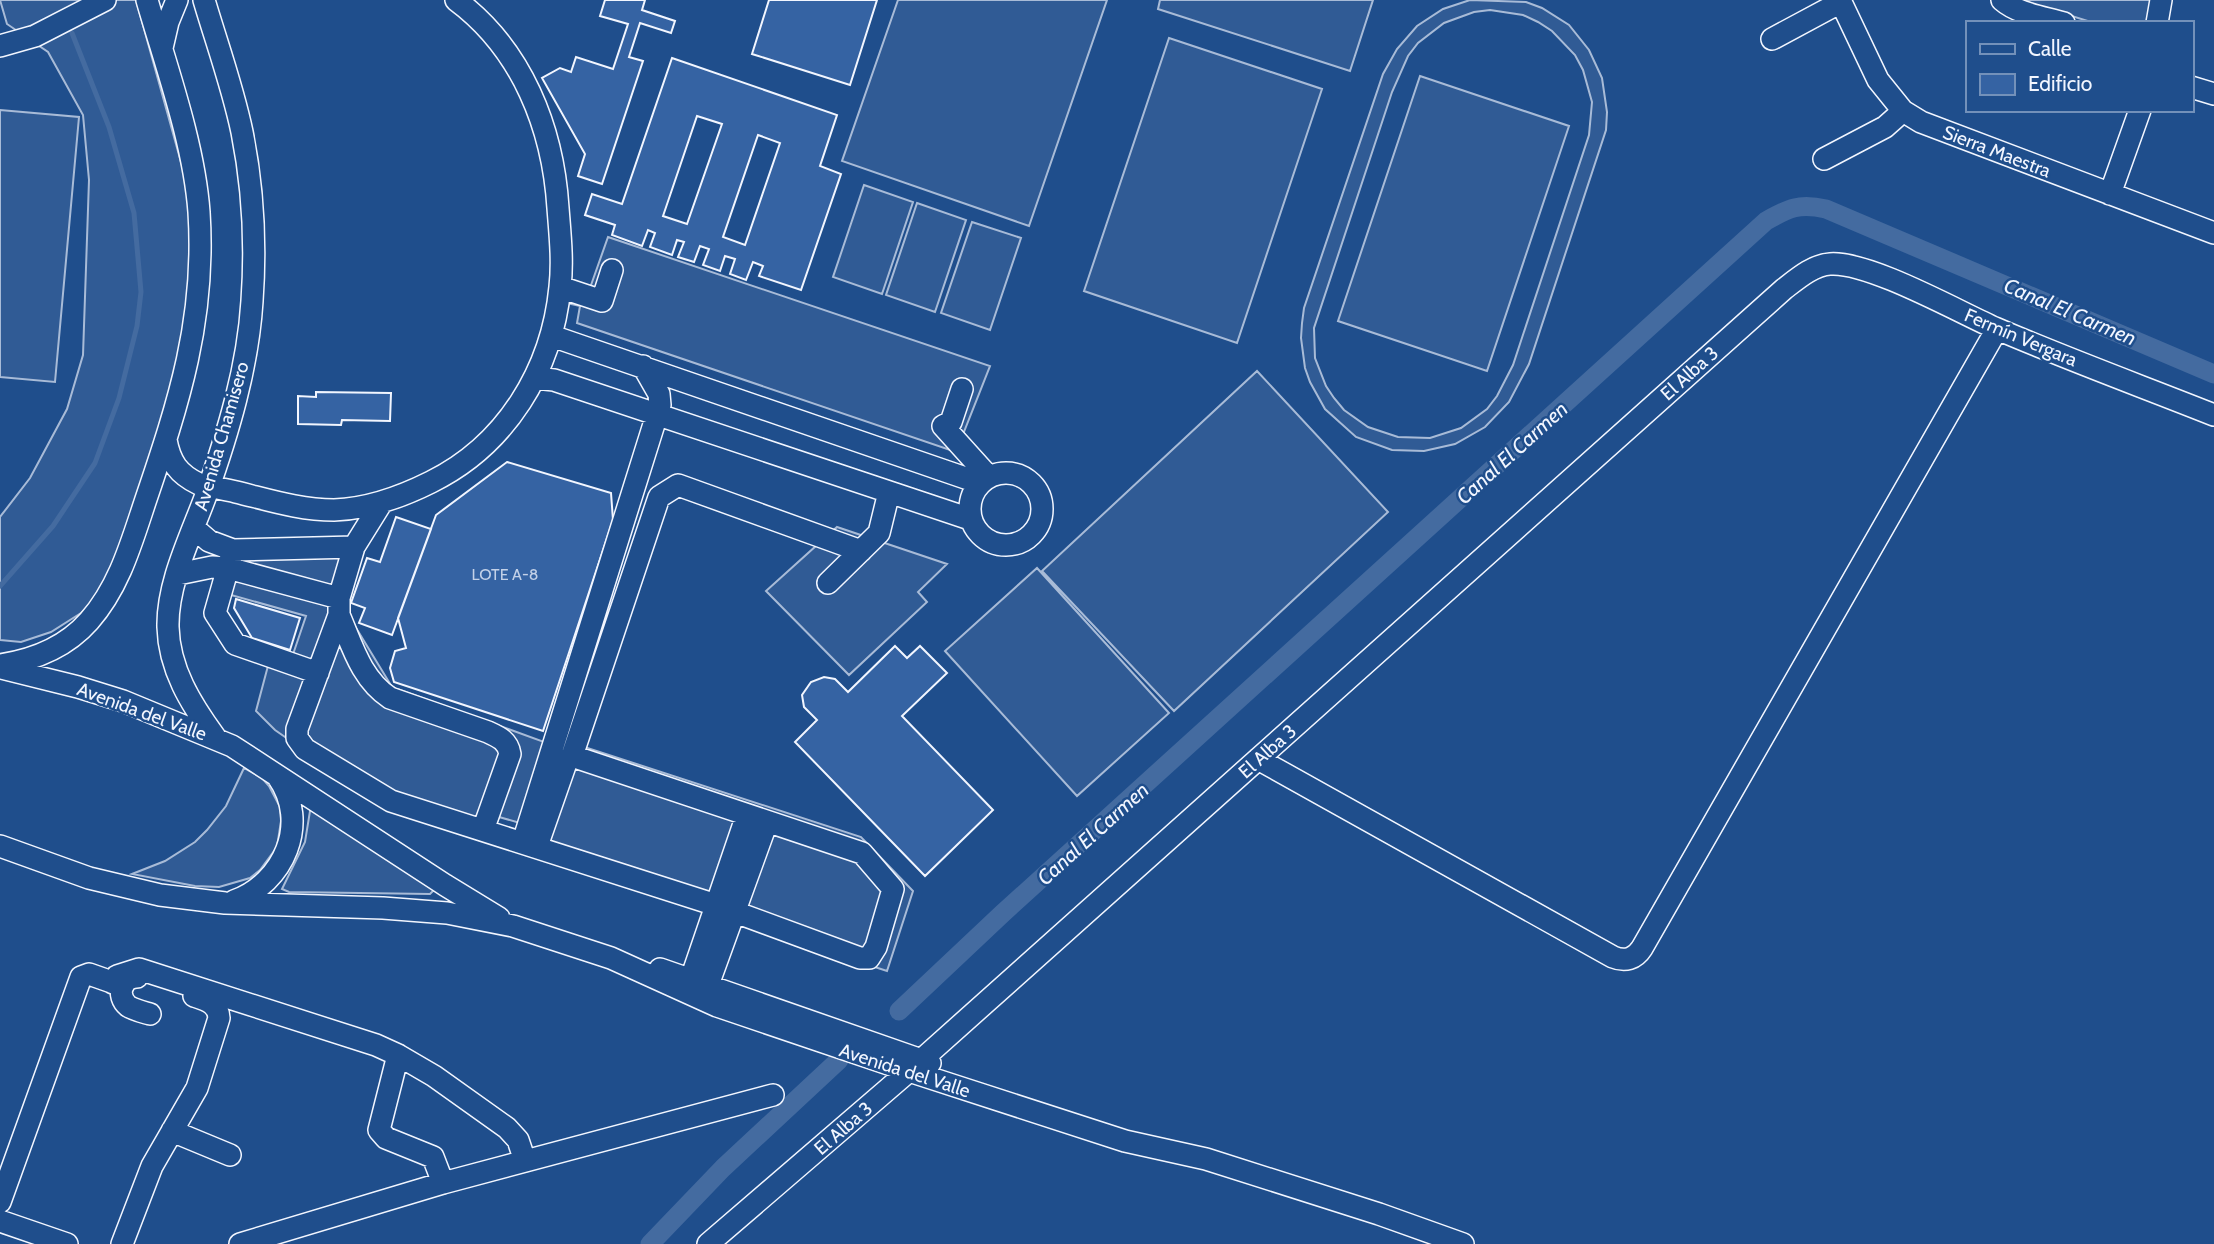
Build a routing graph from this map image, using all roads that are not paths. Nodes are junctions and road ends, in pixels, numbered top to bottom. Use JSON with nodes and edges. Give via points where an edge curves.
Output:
{"nodes":[{"id":1,"x":105,"y":0,"type":"edge"},
{"id":2,"x":147,"y":0,"type":"edge"},
{"id":3,"x":177,"y":0,"type":"edge"},
{"id":4,"x":204,"y":0,"type":"edge"},
{"id":5,"x":456,"y":0,"type":"edge"},
{"id":6,"x":2002,"y":0,"type":"edge"},
{"id":7,"x":2161,"y":0,"type":"edge"},
{"id":8,"x":1840,"y":1,"type":"edge"},
{"id":9,"x":2057,"y":21,"type":"edge"},
{"id":10,"x":2157,"y":21,"type":"edge"},
{"id":11,"x":1772,"y":39,"type":"dead end"},
{"id":12,"x":0,"y":46,"type":"edge"},
{"id":13,"x":162,"y":51,"type":"junction"},
{"id":14,"x":2193,"y":88,"type":"edge"},
{"id":15,"x":2214,"y":94,"type":"edge"},
{"id":16,"x":1903,"y":111,"type":"junction"},
{"id":17,"x":2139,"y":112,"type":"edge"},
{"id":18,"x":1825,"y":159,"type":"dead end"},
{"id":19,"x":2110,"y":194,"type":"junction"},
{"id":20,"x":2214,"y":233,"type":"edge"},
{"id":21,"x":1828,"y":264,"type":"joint"},
{"id":22,"x":612,"y":270,"type":"dead end"},
{"id":23,"x":560,"y":286,"type":"junction"},
{"id":24,"x":1997,"y":328,"type":"junction"},
{"id":25,"x":552,"y":336,"type":"junction"},
{"id":26,"x":643,"y":366,"type":"junction"},
{"id":27,"x":535,"y":378,"type":"junction"},
{"id":28,"x":962,"y":389,"type":"dead end"},
{"id":29,"x":657,"y":415,"type":"junction"},
{"id":30,"x":2214,"y":415,"type":"edge"},
{"id":31,"x":166,"y":440,"type":"junction"},
{"id":32,"x":985,"y":480,"type":"junction"},
{"id":33,"x":209,"y":486,"type":"junction"},
{"id":34,"x":889,"y":492,"type":"junction"},
{"id":35,"x":382,"y":502,"type":"junction"},
{"id":36,"x":337,"y":510,"type":"junction"},
{"id":37,"x":970,"y":519,"type":"junction"},
{"id":38,"x":194,"y":528,"type":"junction"},
{"id":39,"x":354,"y":547,"type":"junction"},
{"id":40,"x":861,"y":551,"type":"junction"},
{"id":41,"x":231,"y":559,"type":"junction"},
{"id":42,"x":178,"y":574,"type":"junction"},
{"id":43,"x":828,"y":583,"type":"dead end"},
{"id":44,"x":339,"y":607,"type":"junction"},
{"id":45,"x":0,"y":666,"type":"edge"},
{"id":46,"x":318,"y":673,"type":"junction"},
{"id":47,"x":215,"y":737,"type":"junction"},
{"id":48,"x":572,"y":756,"type":"junction"},
{"id":49,"x":1258,"y":759,"type":"junction"},
{"id":50,"x":276,"y":774,"type":"junction"},
{"id":51,"x":757,"y":818,"type":"junction"},
{"id":52,"x":483,"y":830,"type":"junction"},
{"id":53,"x":530,"y":844,"type":"junction"},
{"id":54,"x":0,"y":845,"type":"edge"},
{"id":55,"x":225,"y":903,"type":"junction"},
{"id":56,"x":725,"y":908,"type":"junction"},
{"id":57,"x":513,"y":926,"type":"junction"},
{"id":58,"x":611,"y":958,"type":"junction"},
{"id":59,"x":699,"y":982,"type":"junction"},
{"id":60,"x":118,"y":985,"type":"junction"},
{"id":61,"x":150,"y":1014,"type":"dead end"},
{"id":62,"x":398,"y":1055,"type":"junction"},
{"id":63,"x":915,"y":1066,"type":"junction"},
{"id":64,"x":773,"y":1095,"type":"dead end"},
{"id":65,"x":172,"y":1131,"type":"junction"},
{"id":66,"x":230,"y":1155,"type":"dead end"},
{"id":67,"x":525,"y":1161,"type":"junction"},
{"id":68,"x":443,"y":1183,"type":"junction"},
{"id":69,"x":0,"y":1202,"type":"edge"},
{"id":70,"x":0,"y":1221,"type":"edge"},
{"id":71,"x":67,"y":1244,"type":"edge"},
{"id":72,"x":122,"y":1244,"type":"edge"},
{"id":73,"x":240,"y":1244,"type":"edge"},
{"id":74,"x":708,"y":1244,"type":"edge"},
{"id":75,"x":1463,"y":1244,"type":"edge"}],
"edges":[{"from":1,"to":12,"type":"street","via":[[35,36]]},
{"from":2,"to":13,"type":"street"},
{"from":3,"to":13,"type":"street"},
{"from":4,"to":33,"type":"street","name":"Avenida Chamisero","via":[[242,132],[254,236],[246,355]]},
{"from":5,"to":23,"type":"street","via":[[504,47],[538,109],[557,195]]},
{"from":6,"to":9,"type":"street"},
{"from":7,"to":10,"type":"street"},
{"from":8,"to":11,"type":"street"},
{"from":8,"to":16,"type":"street","name":"Sierra Maestra","via":[[1878,80]]},
{"from":13,"to":31,"type":"street","via":[[191,163],[200,241],[192,343]]},
{"from":14,"to":15,"type":"street"},
{"from":16,"to":18,"type":"street","via":[[1885,127]]},
{"from":16,"to":19,"type":"street","name":"Sierra Maestra","via":[[1921,122]]},
{"from":17,"to":19,"type":"street"},
{"from":19,"to":20,"type":"street","name":"Sierra Maestra"},
{"from":21,"to":24,"type":"street","name":"Fermín Vergara","via":[[1869,271]]},
{"from":21,"to":49,"type":"street","name":"El Alba 3","via":[[1784,289]]},
{"from":22,"to":23,"type":"street","via":[[602,301]]},
{"from":23,"to":25,"type":"street"},
{"from":24,"to":30,"type":"street","name":"Fermín Vergara"},
{"from":24,"to":49,"type":"street","via":[[1634,956],[1624,960],[1613,957]]},
{"from":25,"to":26,"type":"street"},
{"from":25,"to":27,"type":"street"},
{"from":26,"to":29,"type":"street","via":[[659,394]]},
{"from":26,"to":32,"type":"street"},
{"from":27,"to":29,"type":"street","via":[[554,380]]},
{"from":27,"to":35,"type":"street","via":[[501,429],[475,453],[442,477]]},
{"from":28,"to":32,"type":"street","via":[[951,422],[943,426]]},
{"from":29,"to":34,"type":"street"},
{"from":29,"to":53,"type":"street"},
{"from":31,"to":33,"type":"street","via":[[176,468],[185,477]]},
{"from":31,"to":45,"type":"street","via":[[125,561],[100,607],[79,632],[54,649]]},
{"from":32,"to":37,"type":"street","via":[[973,493]]},
{"from":32,"to":37,"type":"street","via":[[1001,473],[1026,479],[1041,500],[1041,520],[1023,542],[1005,546],[985,540]]},
{"from":33,"to":36,"type":"street","via":[[293,507]]},
{"from":33,"to":38,"type":"street","name":"Avenida Chamisero"},
{"from":34,"to":37,"type":"street"},
{"from":34,"to":40,"type":"street","via":[[879,533]]},
{"from":35,"to":36,"type":"street"},
{"from":35,"to":39,"type":"street"},
{"from":36,"to":39,"type":"street","via":[[349,527]]},
{"from":38,"to":41,"type":"street"},
{"from":38,"to":42,"type":"street","name":"Avenida Chamisero"},
{"from":39,"to":41,"type":"street"},
{"from":39,"to":44,"type":"street"},
{"from":40,"to":43,"type":"street"},
{"from":40,"to":48,"type":"street","via":[[678,485],[659,497]]},
{"from":41,"to":42,"type":"street"},
{"from":41,"to":44,"type":"street"},
{"from":41,"to":46,"type":"street","via":[[215,613],[235,644]]},
{"from":42,"to":47,"type":"street","name":"Avenida Chamisero","via":[[168,615],[172,655],[188,698]]},
{"from":44,"to":46,"type":"street"},
{"from":44,"to":52,"type":"street","via":[[365,675],[381,692],[502,738],[509,748]]},
{"from":45,"to":47,"type":"street","name":"Avenida del Valle","via":[[122,701]]},
{"from":46,"to":52,"type":"street","via":[[297,729],[305,749],[391,801]]},
{"from":47,"to":50,"type":"street","name":"Avenida del Valle"},
{"from":48,"to":51,"type":"street"},
{"from":48,"to":53,"type":"street","via":[[566,760]]},
{"from":49,"to":63,"type":"street","name":"El Alba 3"},
{"from":50,"to":55,"type":"street","via":[[292,812],[286,854],[265,883]]},
{"from":50,"to":57,"type":"street","name":"Avenida del Valle"},
{"from":51,"to":56,"type":"street"},
{"from":51,"to":56,"type":"street","via":[[862,853],[876,867],[893,889],[876,947],[869,958],[860,958]]},
{"from":52,"to":53,"type":"street"},
{"from":53,"to":56,"type":"street"},
{"from":54,"to":55,"type":"street","name":"Avenida del Valle","via":[[128,888]]},
{"from":55,"to":57,"type":"street","name":"Avenida del Valle","via":[[435,912]]},
{"from":56,"to":59,"type":"street"},
{"from":57,"to":58,"type":"street","name":"Avenida del Valle"},
{"from":58,"to":59,"type":"street","name":"Avenida del Valle"},
{"from":58,"to":63,"type":"street","name":"Avenida del Valle","via":[[716,1006]]},
{"from":59,"to":63,"type":"street","name":"Avenida del Valle"},
{"from":60,"to":61,"type":"street","via":[[127,1005]]},
{"from":60,"to":62,"type":"street","via":[[117,976],[139,969]]},
{"from":60,"to":65,"type":"street","via":[[134,976],[211,1002],[217,1009],[219,1018],[197,1088]]},
{"from":60,"to":69,"type":"street","via":[[89,974],[81,977]]},
{"from":62,"to":67,"type":"street","via":[[507,1128],[518,1140]]},
{"from":62,"to":68,"type":"street","via":[[379,1130],[386,1138],[433,1157]]},
{"from":63,"to":74,"type":"street","name":"El Alba 3"},
{"from":63,"to":75,"type":"street","name":"Avenida del Valle","via":[[1125,1141],[1206,1159]]},
{"from":64,"to":67,"type":"street"},
{"from":65,"to":66,"type":"street"},
{"from":65,"to":72,"type":"street","via":[[152,1166]]},
{"from":67,"to":68,"type":"street"},
{"from":68,"to":73,"type":"street"},
{"from":70,"to":71,"type":"street"}]}
